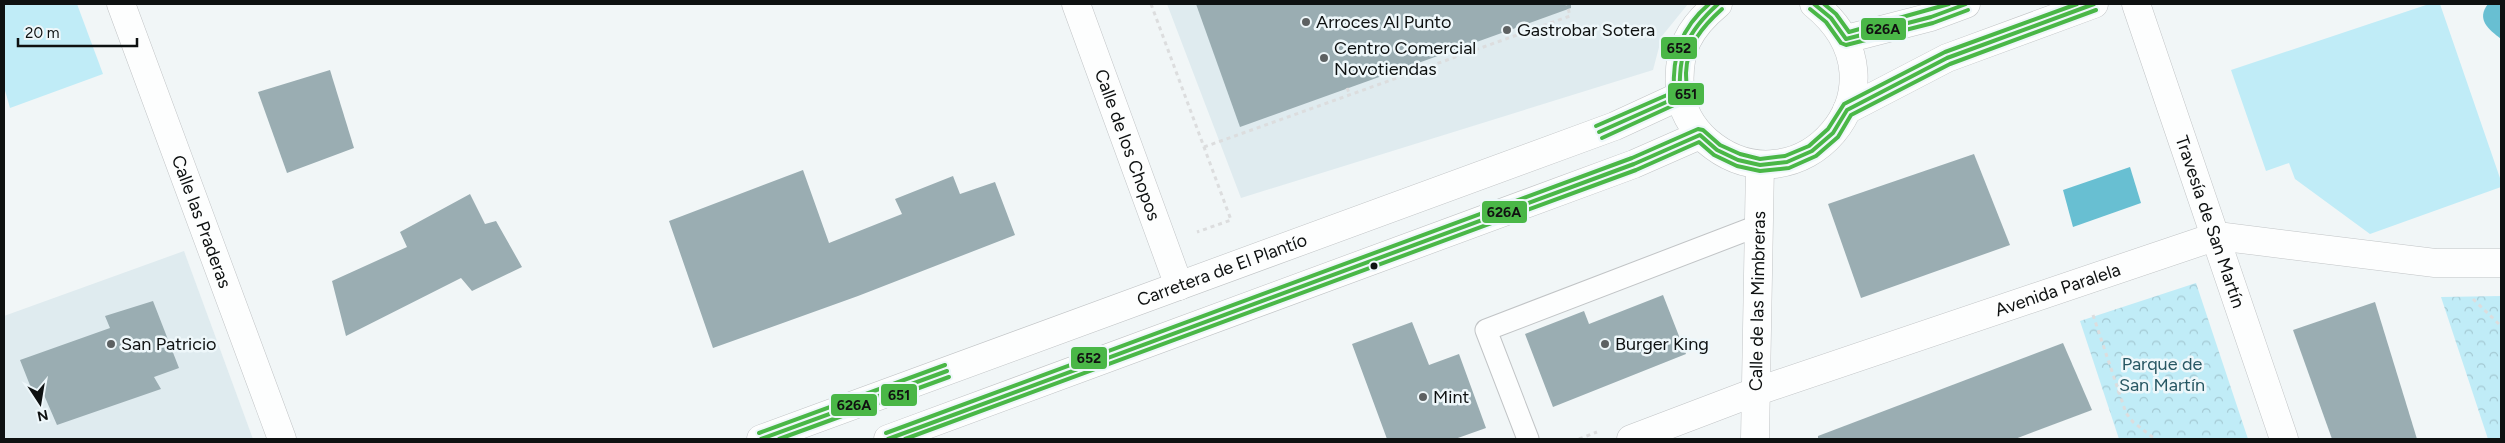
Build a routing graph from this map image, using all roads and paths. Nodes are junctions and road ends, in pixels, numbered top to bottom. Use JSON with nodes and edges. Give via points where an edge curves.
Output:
{"nodes":[{"id":1,"x":121,"y":4,"type":"edge"},
{"id":2,"x":1076,"y":4,"type":"edge"},
{"id":3,"x":1151,"y":4,"type":"edge"},
{"id":4,"x":1567,"y":4,"type":"edge"},
{"id":5,"x":1718,"y":4,"type":"edge"},
{"id":6,"x":1814,"y":4,"type":"edge"},
{"id":7,"x":1966,"y":4,"type":"edge"},
{"id":8,"x":2094,"y":4,"type":"edge"},
{"id":9,"x":2136,"y":4,"type":"edge"},
{"id":10,"x":1846,"y":39,"type":"junction"},
{"id":11,"x":1347,"y":88,"type":"dead end"},
{"id":12,"x":1350,"y":95,"type":"junction"},
{"id":13,"x":1680,"y":96,"type":"junction"},
{"id":14,"x":1847,"y":110,"type":"junction"},
{"id":15,"x":1700,"y":135,"type":"junction"},
{"id":16,"x":1204,"y":147,"type":"junction"},
{"id":17,"x":1760,"y":164,"type":"junction"},
{"id":18,"x":1760,"y":225,"type":"junction"},
{"id":19,"x":2216,"y":236,"type":"junction"},
{"id":20,"x":1162,"y":245,"type":"junction"},
{"id":21,"x":2501,"y":263,"type":"edge"},
{"id":22,"x":2082,"y":281,"type":"junction"},
{"id":23,"x":1179,"y":286,"type":"junction"},
{"id":24,"x":2469,"y":296,"type":"dead end"},
{"id":25,"x":2501,"y":326,"type":"edge"},
{"id":26,"x":2149,"y":383,"type":"dead end"},
{"id":27,"x":1755,"y":392,"type":"junction"},
{"id":28,"x":2117,"y":392,"type":"junction"},
{"id":29,"x":1606,"y":429,"type":"dead end"},
{"id":30,"x":282,"y":439,"type":"edge"},
{"id":31,"x":761,"y":439,"type":"edge"},
{"id":32,"x":888,"y":439,"type":"edge"},
{"id":33,"x":1528,"y":439,"type":"edge"},
{"id":34,"x":1579,"y":439,"type":"edge"},
{"id":35,"x":1631,"y":439,"type":"edge"},
{"id":36,"x":1755,"y":439,"type":"edge"},
{"id":37,"x":2155,"y":439,"type":"edge"},
{"id":38,"x":2284,"y":439,"type":"edge"}],
"edges":[{"from":1,"to":30,"type":"street","name":"Calle las Praderas"},
{"from":2,"to":20,"type":"street","name":"Calle de los Chopos"},
{"from":3,"to":16,"type":"path"},
{"from":4,"to":12,"type":"path","via":[[1570,16]]},
{"from":5,"to":13,"type":"street","via":[[1700,19],[1685,42],[1678,69]]},
{"from":6,"to":10,"type":"street","via":[[1831,18]]},
{"from":7,"to":10,"type":"street","via":[[1931,17]]},
{"from":8,"to":14,"type":"street","via":[[1947,58]]},
{"from":9,"to":19,"type":"street","name":"Travesía de San Martín"},
{"from":10,"to":14,"type":"street","via":[[1853,71]]},
{"from":11,"to":12,"type":"path"},
{"from":12,"to":16,"type":"path"},
{"from":13,"to":15,"type":"street"},
{"from":13,"to":23,"type":"street","name":"Carretera de El Plantío","via":[[1615,126]]},
{"from":14,"to":17,"type":"street","via":[[1833,134],[1812,151],[1787,162]]},
{"from":15,"to":17,"type":"street","via":[[1717,150]]},
{"from":15,"to":32,"type":"street","via":[[1634,164]]},
{"from":16,"to":20,"type":"path","via":[[1231,220]]},
{"from":17,"to":18,"type":"street","name":"Calle de las Mimbreras"},
{"from":18,"to":27,"type":"street","name":"Calle de las Mimbreras"},
{"from":18,"to":33,"type":"lane","via":[[1486,330]]},
{"from":19,"to":21,"type":"street","name":"Avenida Paralela","via":[[2435,263]]},
{"from":19,"to":22,"type":"street","name":"Avenida Paralela"},
{"from":19,"to":38,"type":"street","name":"Travesía de San Martín"},
{"from":20,"to":23,"type":"street","name":"Calle de los Chopos"},
{"from":22,"to":27,"type":"street","name":"Avenida Paralela"},
{"from":22,"to":28,"type":"path"},
{"from":23,"to":31,"type":"street","name":"Carretera de El Plantío"},
{"from":24,"to":25,"type":"path"},
{"from":26,"to":28,"type":"path"},
{"from":27,"to":35,"type":"street","name":"Avenida Paralela"},
{"from":27,"to":36,"type":"street","name":"Calle de las Mimbreras"},
{"from":28,"to":37,"type":"path","via":[[2126,414]]},
{"from":29,"to":34,"type":"path"}]}
